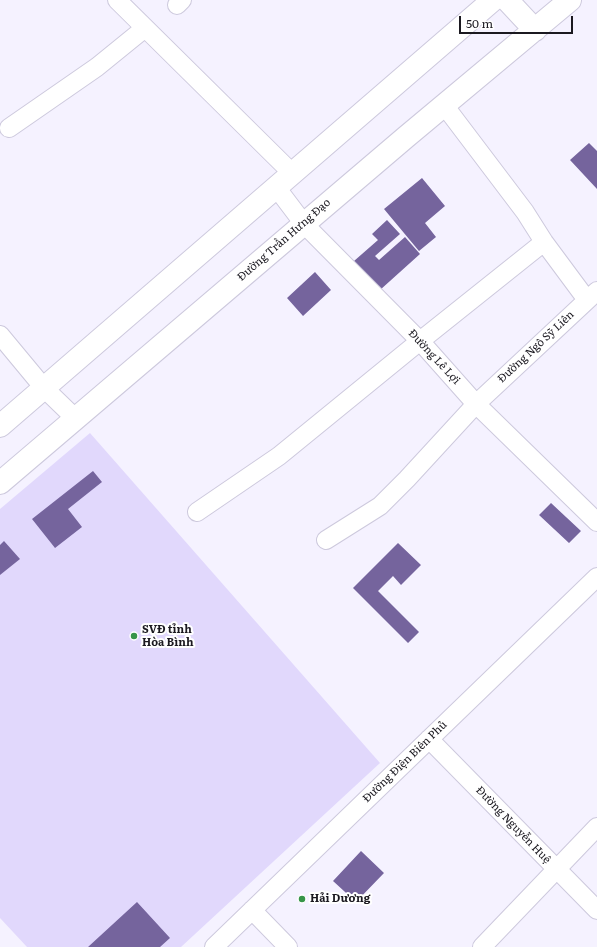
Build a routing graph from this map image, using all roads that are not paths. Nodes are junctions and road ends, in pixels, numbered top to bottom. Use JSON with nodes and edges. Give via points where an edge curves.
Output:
{"nodes":[{"id":1,"x":117,"y":0,"type":"edge"},
{"id":2,"x":493,"y":0,"type":"edge"},
{"id":3,"x":507,"y":0,"type":"edge"},
{"id":4,"x":570,"y":0,"type":"edge"},
{"id":5,"x":145,"y":28,"type":"junction"},
{"id":6,"x":535,"y":30,"type":"junction"},
{"id":7,"x":444,"y":105,"type":"junction"},
{"id":8,"x":9,"y":128,"type":"dead end"},
{"id":9,"x":292,"y":173,"type":"junction"},
{"id":10,"x":276,"y":187,"type":"junction"},
{"id":11,"x":304,"y":224,"type":"junction"},
{"id":12,"x":544,"y":242,"type":"junction"},
{"id":13,"x":592,"y":295,"type":"edge"},
{"id":14,"x":0,"y":335,"type":"edge"},
{"id":15,"x":420,"y":341,"type":"junction"},
{"id":16,"x":44,"y":388,"type":"junction"},
{"id":17,"x":476,"y":404,"type":"junction"},
{"id":18,"x":76,"y":419,"type":"junction"},
{"id":19,"x":0,"y":426,"type":"edge"},
{"id":20,"x":0,"y":483,"type":"edge"},
{"id":21,"x":197,"y":512,"type":"dead end"},
{"id":22,"x":597,"y":522,"type":"edge"},
{"id":23,"x":326,"y":540,"type":"dead end"},
{"id":24,"x":597,"y":578,"type":"edge"},
{"id":25,"x":430,"y":739,"type":"junction"},
{"id":26,"x":597,"y":827,"type":"edge"},
{"id":27,"x":556,"y":870,"type":"junction"},
{"id":28,"x":252,"y":910,"type":"junction"},
{"id":29,"x":597,"y":910,"type":"edge"},
{"id":30,"x":214,"y":947,"type":"edge"},
{"id":31,"x":288,"y":947,"type":"edge"},
{"id":32,"x":482,"y":947,"type":"edge"}],
"edges":[{"from":1,"to":5,"type":"street"},
{"from":2,"to":9,"type":"main road"},
{"from":3,"to":6,"type":"main road"},
{"from":4,"to":6,"type":"main road","name":"Đường Trần Hưng Đạo"},
{"from":5,"to":8,"type":"street","via":[[97,67]]},
{"from":5,"to":9,"type":"street"},
{"from":6,"to":7,"type":"main road","name":"Đường Trần Hưng Đạo"},
{"from":7,"to":11,"type":"main road","name":"Đường Trần Hưng Đạo"},
{"from":7,"to":12,"type":"street"},
{"from":9,"to":10,"type":"main road"},
{"from":10,"to":11,"type":"street","name":"Đường Lê Lợi"},
{"from":10,"to":16,"type":"main road"},
{"from":11,"to":15,"type":"street","name":"Đường Lê Lợi"},
{"from":11,"to":18,"type":"main road","name":"Đường Trần Hưng Đạo"},
{"from":12,"to":13,"type":"street"},
{"from":12,"to":15,"type":"street"},
{"from":13,"to":17,"type":"street","name":"Đường Ngô Sỹ Liên"},
{"from":14,"to":16,"type":"street"},
{"from":15,"to":17,"type":"street","name":"Đường Lê Lợi"},
{"from":15,"to":21,"type":"street","via":[[279,456]]},
{"from":16,"to":18,"type":"street"},
{"from":16,"to":19,"type":"main road"},
{"from":17,"to":22,"type":"street","name":"Đường Lê Lợi"},
{"from":17,"to":23,"type":"street","name":"Đường Ngô Sỹ Liên","via":[[380,506]]},
{"from":18,"to":20,"type":"main road","name":"Đường Trần Hưng Đạo"},
{"from":24,"to":25,"type":"street","name":"Đường Điện Biên Phủ"},
{"from":25,"to":27,"type":"street","name":"Đường Nguyễn Huệ"},
{"from":25,"to":28,"type":"street","name":"Đường Điện Biên Phủ"},
{"from":26,"to":27,"type":"street"},
{"from":27,"to":29,"type":"street","name":"Đường Nguyễn Huệ"},
{"from":27,"to":32,"type":"street"},
{"from":28,"to":30,"type":"street","name":"Đường Điện Biên Phủ"},
{"from":28,"to":31,"type":"street"}]}
